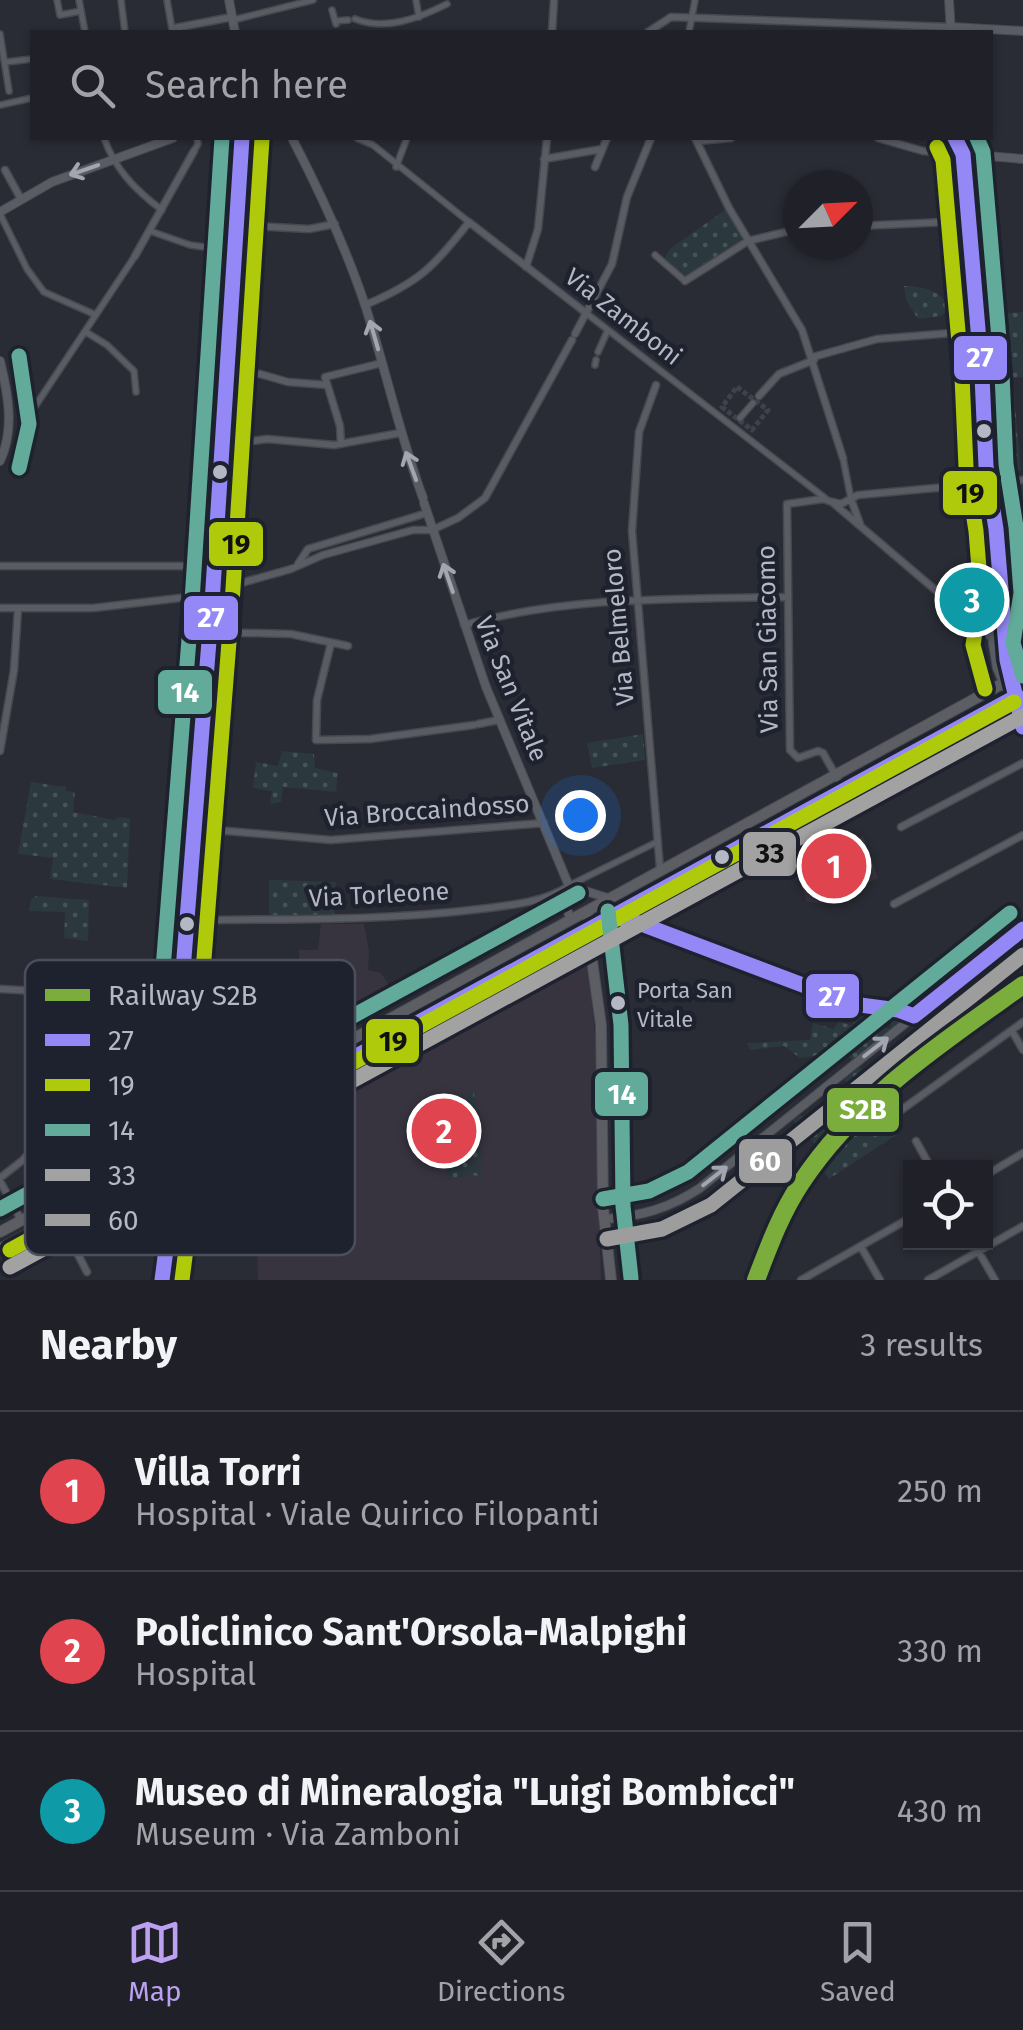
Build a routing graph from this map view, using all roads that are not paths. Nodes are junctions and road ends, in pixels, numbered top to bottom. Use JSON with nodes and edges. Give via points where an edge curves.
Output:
{"nodes":[{"id":1,"x":57,"y":0,"type":"edge"},
{"id":2,"x":79,"y":0,"type":"edge"},
{"id":3,"x":121,"y":0,"type":"edge"},
{"id":4,"x":166,"y":0,"type":"edge"},
{"id":5,"x":229,"y":0,"type":"edge"},
{"id":6,"x":312,"y":0,"type":"edge"},
{"id":7,"x":416,"y":0,"type":"edge"},
{"id":8,"x":554,"y":0,"type":"edge"},
{"id":9,"x":695,"y":0,"type":"edge"},
{"id":10,"x":949,"y":0,"type":"edge"},
{"id":11,"x":447,"y":4,"type":"dead end"},
{"id":12,"x":332,"y":10,"type":"dead end"},
{"id":13,"x":81,"y":11,"type":"junction"},
{"id":14,"x":419,"y":18,"type":"junction"},
{"id":15,"x":233,"y":19,"type":"junction"},
{"id":16,"x":691,"y":20,"type":"junction"},
{"id":17,"x":85,"y":30,"type":"edge"},
{"id":18,"x":124,"y":30,"type":"edge"},
{"id":19,"x":172,"y":30,"type":"edge"},
{"id":20,"x":177,"y":30,"type":"edge"},
{"id":21,"x":235,"y":30,"type":"edge"},
{"id":22,"x":552,"y":30,"type":"edge"},
{"id":23,"x":651,"y":30,"type":"edge"},
{"id":24,"x":689,"y":30,"type":"edge"},
{"id":25,"x":951,"y":30,"type":"edge"},
{"id":26,"x":993,"y":31,"type":"edge"},
{"id":27,"x":1023,"y":31,"type":"edge"},
{"id":28,"x":0,"y":34,"type":"edge"},
{"id":29,"x":30,"y":60,"type":"edge"},
{"id":30,"x":4,"y":61,"type":"edge"},
{"id":31,"x":9,"y":91,"type":"dead end"},
{"id":32,"x":30,"y":98,"type":"edge"},
{"id":33,"x":0,"y":106,"type":"edge"},
{"id":34,"x":105,"y":140,"type":"edge"},
{"id":35,"x":168,"y":140,"type":"edge"},
{"id":36,"x":197,"y":140,"type":"edge"},
{"id":37,"x":242,"y":140,"type":"edge"},
{"id":38,"x":293,"y":140,"type":"edge"},
{"id":39,"x":361,"y":140,"type":"edge"},
{"id":40,"x":375,"y":140,"type":"edge"},
{"id":41,"x":406,"y":140,"type":"edge"},
{"id":42,"x":547,"y":140,"type":"edge"},
{"id":43,"x":606,"y":140,"type":"edge"},
{"id":44,"x":649,"y":140,"type":"edge"},
{"id":45,"x":697,"y":140,"type":"edge"},
{"id":46,"x":885,"y":140,"type":"edge"},
{"id":47,"x":957,"y":140,"type":"edge"},
{"id":48,"x":966,"y":140,"type":"edge"},
{"id":49,"x":372,"y":146,"type":"junction"},
{"id":50,"x":602,"y":149,"type":"junction"},
{"id":51,"x":194,"y":151,"type":"joint"},
{"id":52,"x":963,"y":154,"type":"junction"},
{"id":53,"x":0,"y":159,"type":"edge"},
{"id":54,"x":1023,"y":159,"type":"edge"},
{"id":55,"x":113,"y":160,"type":"junction"},
{"id":56,"x":544,"y":160,"type":"junction"},
{"id":57,"x":396,"y":166,"type":"junction"},
{"id":58,"x":596,"y":167,"type":"dead end"},
{"id":59,"x":4,"y":170,"type":"joint"},
{"id":60,"x":22,"y":199,"type":"junction"},
{"id":61,"x":162,"y":210,"type":"junction"},
{"id":62,"x":0,"y":213,"type":"edge"},
{"id":63,"x":468,"y":222,"type":"junction"},
{"id":64,"x":967,"y":222,"type":"junction"},
{"id":65,"x":335,"y":224,"type":"junction"},
{"id":66,"x":873,"y":225,"type":"edge"},
{"id":67,"x":236,"y":226,"type":"junction"},
{"id":68,"x":150,"y":231,"type":"junction"},
{"id":69,"x":783,"y":233,"type":"edge"},
{"id":70,"x":748,"y":241,"type":"junction"},
{"id":71,"x":235,"y":252,"type":"junction"},
{"id":72,"x":655,"y":255,"type":"dead end"},
{"id":73,"x":134,"y":256,"type":"joint"},
{"id":74,"x":526,"y":266,"type":"junction"},
{"id":75,"x":685,"y":281,"type":"joint"},
{"id":76,"x":365,"y":305,"type":"junction"},
{"id":77,"x":586,"y":314,"type":"junction"},
{"id":78,"x":97,"y":316,"type":"junction"},
{"id":79,"x":977,"y":331,"type":"junction"},
{"id":80,"x":86,"y":332,"type":"junction"},
{"id":81,"x":608,"y":332,"type":"junction"},
{"id":82,"x":598,"y":352,"type":"dead end"},
{"id":83,"x":813,"y":358,"type":"junction"},
{"id":84,"x":0,"y":361,"type":"edge"},
{"id":85,"x":382,"y":363,"type":"junction"},
{"id":86,"x":226,"y":371,"type":"junction"},
{"id":87,"x":661,"y":372,"type":"junction"},
{"id":88,"x":327,"y":385,"type":"junction"},
{"id":89,"x":656,"y":386,"type":"joint"},
{"id":90,"x":136,"y":392,"type":"dead end"},
{"id":91,"x":4,"y":399,"type":"edge"},
{"id":92,"x":756,"y":399,"type":"joint"},
{"id":93,"x":34,"y":408,"type":"dead end"},
{"id":94,"x":737,"y":423,"type":"junction"},
{"id":95,"x":400,"y":433,"type":"junction"},
{"id":96,"x":340,"y":444,"type":"junction"},
{"id":97,"x":222,"y":445,"type":"junction"},
{"id":98,"x":842,"y":458,"type":"joint"},
{"id":99,"x":0,"y":461,"type":"edge"},
{"id":100,"x":1023,"y":480,"type":"edge"},
{"id":101,"x":991,"y":482,"type":"junction"},
{"id":102,"x":851,"y":499,"type":"junction"},
{"id":103,"x":830,"y":501,"type":"junction"},
{"id":104,"x":424,"y":505,"type":"junction"},
{"id":105,"x":383,"y":527,"type":"junction"},
{"id":106,"x":863,"y":529,"type":"junction"},
{"id":107,"x":432,"y":530,"type":"junction"},
{"id":108,"x":386,"y":538,"type":"junction"},
{"id":109,"x":298,"y":564,"type":"junction"},
{"id":110,"x":0,"y":566,"type":"edge"},
{"id":111,"x":214,"y":566,"type":"junction"},
{"id":112,"x":213,"y":592,"type":"junction"},
{"id":113,"x":788,"y":597,"type":"junction"},
{"id":114,"x":997,"y":600,"type":"junction"},
{"id":115,"x":636,"y":601,"type":"junction"},
{"id":116,"x":0,"y":608,"type":"edge"},
{"id":117,"x":18,"y":609,"type":"junction"},
{"id":118,"x":464,"y":625,"type":"junction"},
{"id":119,"x":210,"y":632,"type":"junction"},
{"id":120,"x":993,"y":639,"type":"junction"},
{"id":121,"x":331,"y":643,"type":"junction"},
{"id":122,"x":348,"y":646,"type":"dead end"},
{"id":123,"x":1016,"y":680,"type":"edge"},
{"id":124,"x":1020,"y":695,"type":"edge"},
{"id":125,"x":499,"y":720,"type":"junction"},
{"id":126,"x":1023,"y":726,"type":"edge"},
{"id":127,"x":0,"y":751,"type":"edge"},
{"id":128,"x":1023,"y":763,"type":"edge"},
{"id":129,"x":836,"y":776,"type":"junction"},
{"id":130,"x":844,"y":790,"type":"junction"},
{"id":131,"x":545,"y":823,"type":"junction"},
{"id":132,"x":901,"y":827,"type":"dead end"},
{"id":133,"x":192,"y":828,"type":"junction"},
{"id":134,"x":1023,"y":835,"type":"edge"},
{"id":135,"x":658,"y":842,"type":"junction"},
{"id":136,"x":661,"y":871,"type":"junction"},
{"id":137,"x":572,"y":887,"type":"junction"},
{"id":138,"x":612,"y":898,"type":"junction"},
{"id":139,"x":640,"y":902,"type":"junction"},
{"id":140,"x":894,"y":904,"type":"dead end"},
{"id":141,"x":588,"y":911,"type":"junction"},
{"id":142,"x":612,"y":918,"type":"junction"},
{"id":143,"x":186,"y":920,"type":"junction"},
{"id":144,"x":571,"y":920,"type":"junction"},
{"id":145,"x":648,"y":927,"type":"junction"},
{"id":146,"x":1023,"y":929,"type":"edge"},
{"id":147,"x":588,"y":932,"type":"junction"},
{"id":148,"x":183,"y":960,"type":"edge"},
{"id":149,"x":0,"y":988,"type":"edge"},
{"id":150,"x":25,"y":990,"type":"edge"},
{"id":151,"x":926,"y":1005,"type":"junction"},
{"id":152,"x":898,"y":1010,"type":"junction"},
{"id":153,"x":914,"y":1016,"type":"junction"},
{"id":154,"x":1023,"y":1022,"type":"edge"},
{"id":155,"x":1012,"y":1030,"type":"junction"},
{"id":156,"x":355,"y":1038,"type":"edge"},
{"id":157,"x":1023,"y":1050,"type":"edge"},
{"id":158,"x":355,"y":1058,"type":"edge"},
{"id":159,"x":893,"y":1116,"type":"dead end"},
{"id":160,"x":916,"y":1141,"type":"dead end"},
{"id":161,"x":1023,"y":1153,"type":"edge"},
{"id":162,"x":25,"y":1158,"type":"edge"},
{"id":163,"x":927,"y":1160,"type":"edge"},
{"id":164,"x":993,"y":1170,"type":"edge"},
{"id":165,"x":0,"y":1179,"type":"edge"},
{"id":166,"x":25,"y":1218,"type":"edge"},
{"id":167,"x":605,"y":1219,"type":"junction"},
{"id":168,"x":21,"y":1220,"type":"junction"},
{"id":169,"x":903,"y":1222,"type":"edge"},
{"id":170,"x":1023,"y":1226,"type":"edge"},
{"id":171,"x":25,"y":1228,"type":"edge"},
{"id":172,"x":0,"y":1232,"type":"edge"},
{"id":173,"x":25,"y":1236,"type":"edge"},
{"id":174,"x":860,"y":1246,"type":"junction"},
{"id":175,"x":0,"y":1249,"type":"edge"},
{"id":176,"x":978,"y":1252,"type":"junction"},
{"id":177,"x":79,"y":1255,"type":"edge"},
{"id":178,"x":166,"y":1255,"type":"edge"},
{"id":179,"x":88,"y":1272,"type":"dead end"},
{"id":180,"x":162,"y":1280,"type":"edge"},
{"id":181,"x":611,"y":1280,"type":"edge"},
{"id":182,"x":801,"y":1280,"type":"edge"},
{"id":183,"x":880,"y":1280,"type":"edge"},
{"id":184,"x":928,"y":1280,"type":"edge"},
{"id":185,"x":995,"y":1280,"type":"edge"}],
"edges":[{"from":1,"to":13,"type":"street","via":[[60,15]]},
{"from":2,"to":13,"type":"street"},
{"from":3,"to":18,"type":"street"},
{"from":4,"to":19,"type":"street"},
{"from":5,"to":15,"type":"street"},
{"from":6,"to":15,"type":"street"},
{"from":7,"to":14,"type":"street"},
{"from":8,"to":22,"type":"street"},
{"from":9,"to":16,"type":"street"},
{"from":10,"to":25,"type":"street"},
{"from":11,"to":14,"type":"street"},
{"from":12,"to":14,"type":"street","via":[[336,22]]},
{"from":13,"to":17,"type":"street"},
{"from":15,"to":20,"type":"street"},
{"from":15,"to":21,"type":"street"},
{"from":16,"to":23,"type":"street","via":[[668,18]]},
{"from":16,"to":24,"type":"street"},
{"from":16,"to":25,"type":"street"},
{"from":26,"to":27,"type":"street"},
{"from":28,"to":30,"type":"street"},
{"from":29,"to":30,"type":"street"},
{"from":30,"to":31,"type":"street"},
{"from":32,"to":33,"type":"street"},
{"from":34,"to":55,"type":"street"},
{"from":35,"to":55,"type":"street"},
{"from":36,"to":51,"type":"street"},
{"from":37,"to":67,"type":"street"},
{"from":38,"to":65,"type":"street","name":"Via San Vitale"},
{"from":39,"to":49,"type":"street","name":"Via Zamboni"},
{"from":40,"to":49,"type":"street"},
{"from":41,"to":57,"type":"street"},
{"from":42,"to":56,"type":"street"},
{"from":43,"to":50,"type":"street"},
{"from":44,"to":77,"type":"street","via":[[612,264]]},
{"from":45,"to":70,"type":"street"},
{"from":46,"to":52,"type":"street"},
{"from":47,"to":52,"type":"street"},
{"from":48,"to":52,"type":"street"},
{"from":49,"to":57,"type":"street","name":"Via Zamboni"},
{"from":50,"to":56,"type":"street"},
{"from":50,"to":58,"type":"street"},
{"from":51,"to":61,"type":"street"},
{"from":52,"to":54,"type":"street"},
{"from":52,"to":64,"type":"street"},
{"from":53,"to":59,"type":"street"},
{"from":55,"to":60,"type":"street","one_way":true},
{"from":55,"to":61,"type":"street"},
{"from":56,"to":74,"type":"street","via":[[538,229]]},
{"from":57,"to":63,"type":"street","name":"Via Zamboni"},
{"from":59,"to":60,"type":"street"},
{"from":60,"to":62,"type":"street"},
{"from":61,"to":68,"type":"street"},
{"from":62,"to":78,"type":"street","via":[[44,292]]},
{"from":63,"to":74,"type":"street","name":"Via Zamboni"},
{"from":63,"to":76,"type":"street","via":[[421,278]]},
{"from":64,"to":66,"type":"street"},
{"from":64,"to":79,"type":"street"},
{"from":65,"to":67,"type":"street"},
{"from":65,"to":76,"type":"street","name":"Via San Vitale"},
{"from":67,"to":71,"type":"street"},
{"from":68,"to":71,"type":"street"},
{"from":68,"to":73,"type":"street"},
{"from":69,"to":70,"type":"street"},
{"from":70,"to":75,"type":"street"},
{"from":70,"to":83,"type":"street"},
{"from":71,"to":86,"type":"street"},
{"from":72,"to":75,"type":"street"},
{"from":73,"to":78,"type":"street"},
{"from":74,"to":77,"type":"street","name":"Via Zamboni"},
{"from":85,"to":76,"type":"street","name":"Via San Vitale","one_way":true},
{"from":77,"to":81,"type":"street","name":"Via Zamboni"},
{"from":77,"to":107,"type":"street","via":[[485,498]]},
{"from":78,"to":80,"type":"street"},
{"from":79,"to":83,"type":"street","via":[[877,339]]},
{"from":79,"to":101,"type":"street","via":[[990,400],[996,465]]},
{"from":80,"to":90,"type":"street","via":[[134,371]]},
{"from":80,"to":93,"type":"street"},
{"from":81,"to":82,"type":"street"},
{"from":81,"to":87,"type":"street","name":"Via Zamboni"},
{"from":83,"to":92,"type":"street","via":[[779,374]]},
{"from":83,"to":98,"type":"street"},
{"from":84,"to":91,"type":"street"},
{"from":85,"to":88,"type":"street","via":[[326,376]]},
{"from":85,"to":95,"type":"street","name":"Via San Vitale"},
{"from":86,"to":88,"type":"street"},
{"from":86,"to":97,"type":"street"},
{"from":87,"to":89,"type":"street"},
{"from":87,"to":94,"type":"street","name":"Via Zamboni"},
{"from":88,"to":96,"type":"street"},
{"from":89,"to":115,"type":"street","name":"Via Belmeloro","via":[[638,432]]},
{"from":91,"to":99,"type":"street"},
{"from":92,"to":94,"type":"street"},
{"from":94,"to":103,"type":"street","name":"Via Zamboni"},
{"from":95,"to":96,"type":"street"},
{"from":104,"to":95,"type":"street","name":"Via San Vitale","one_way":true},
{"from":96,"to":97,"type":"street","via":[[267,439]]},
{"from":97,"to":111,"type":"street"},
{"from":98,"to":102,"type":"street"},
{"from":100,"to":101,"type":"street"},
{"from":101,"to":102,"type":"street"},
{"from":101,"to":114,"type":"street"},
{"from":102,"to":103,"type":"street"},
{"from":102,"to":106,"type":"street","name":"Via Zamboni"},
{"from":103,"to":106,"type":"street","name":"Via Zamboni"},
{"from":103,"to":113,"type":"street","name":"Via San Giacomo","via":[[786,504]]},
{"from":104,"to":105,"type":"street"},
{"from":104,"to":107,"type":"street","name":"Via San Vitale"},
{"from":105,"to":108,"type":"street"},
{"from":105,"to":109,"type":"street","via":[[308,549]]},
{"from":106,"to":120,"type":"street","name":"Via Zamboni"},
{"from":107,"to":108,"type":"street"},
{"from":118,"to":107,"type":"street","name":"Via San Vitale","one_way":true},
{"from":108,"to":109,"type":"street"},
{"from":109,"to":112,"type":"street"},
{"from":110,"to":111,"type":"street"},
{"from":111,"to":112,"type":"street"},
{"from":112,"to":117,"type":"street","via":[[126,605]]},
{"from":112,"to":119,"type":"street"},
{"from":113,"to":115,"type":"street"},
{"from":113,"to":129,"type":"street","name":"Via San Giacomo","via":[[790,750],[798,758],[821,751]]},
{"from":114,"to":120,"type":"street"},
{"from":114,"to":123,"type":"street"},
{"from":115,"to":118,"type":"street"},
{"from":115,"to":135,"type":"street","name":"Via Belmeloro"},
{"from":116,"to":117,"type":"street"},
{"from":117,"to":127,"type":"street"},
{"from":118,"to":125,"type":"street","name":"Via San Vitale"},
{"from":119,"to":121,"type":"street","via":[[290,634]]},
{"from":119,"to":133,"type":"street"},
{"from":120,"to":123,"type":"street","via":[[996,664]]},
{"from":121,"to":122,"type":"street"},
{"from":121,"to":125,"type":"street","via":[[316,740],[370,740]]},
{"from":123,"to":124,"type":"street","via":[[1010,694]]},
{"from":123,"to":129,"type":"main road"},
{"from":124,"to":126,"type":"main road"},
{"from":124,"to":130,"type":"main road"},
{"from":125,"to":131,"type":"street","name":"Via San Vitale"},
{"from":128,"to":132,"type":"street"},
{"from":129,"to":130,"type":"street"},
{"from":129,"to":136,"type":"main road"},
{"from":130,"to":139,"type":"main road"},
{"from":131,"to":133,"type":"street","name":"Via Broccaindosso","via":[[331,840]]},
{"from":131,"to":137,"type":"street","name":"Via San Vitale"},
{"from":133,"to":143,"type":"street"},
{"from":134,"to":140,"type":"street"},
{"from":135,"to":136,"type":"street","name":"Via Belmeloro"},
{"from":135,"to":137,"type":"street"},
{"from":136,"to":138,"type":"main road"},
{"from":137,"to":138,"type":"street"},
{"from":137,"to":141,"type":"street"},
{"from":137,"to":143,"type":"street","name":"Via Torleone","via":[[530,902],[424,916]]},
{"from":137,"to":144,"type":"street","via":[[563,899]]},
{"from":138,"to":141,"type":"main road"},
{"from":139,"to":142,"type":"main road"},
{"from":139,"to":145,"type":"street","via":[[638,913]]},
{"from":141,"to":144,"type":"main road"},
{"from":141,"to":147,"type":"main road"},
{"from":142,"to":145,"type":"street"},
{"from":142,"to":147,"type":"main road"},
{"from":143,"to":148,"type":"street"},
{"from":144,"to":147,"type":"main road"},
{"from":144,"to":156,"type":"main road"},
{"from":145,"to":152,"type":"street","via":[[853,1004]]},
{"from":146,"to":151,"type":"street"},
{"from":147,"to":158,"type":"main road"},
{"from":147,"to":167,"type":"main road","via":[[601,1025]]},
{"from":149,"to":150,"type":"street"},
{"from":151,"to":152,"type":"street"},
{"from":151,"to":153,"type":"street"},
{"from":152,"to":153,"type":"street"},
{"from":167,"to":153,"type":"street","one_way":true,"via":[[658,1211],[700,1188]]},
{"from":154,"to":155,"type":"street"},
{"from":155,"to":157,"type":"street"},
{"from":155,"to":159,"type":"street"},
{"from":160,"to":163,"type":"street"},
{"from":161,"to":164,"type":"street"},
{"from":162,"to":165,"type":"street"},
{"from":165,"to":168,"type":"street"},
{"from":166,"to":168,"type":"main road"},
{"from":167,"to":181,"type":"main road"},
{"from":168,"to":171,"type":"main road"},
{"from":168,"to":172,"type":"main road"},
{"from":169,"to":174,"type":"street"},
{"from":170,"to":176,"type":"street"},
{"from":173,"to":175,"type":"main road"},
{"from":174,"to":182,"type":"street"},
{"from":174,"to":183,"type":"street"},
{"from":176,"to":184,"type":"street"},
{"from":176,"to":185,"type":"street"},
{"from":177,"to":179,"type":"street"},
{"from":178,"to":180,"type":"main road"}]}
